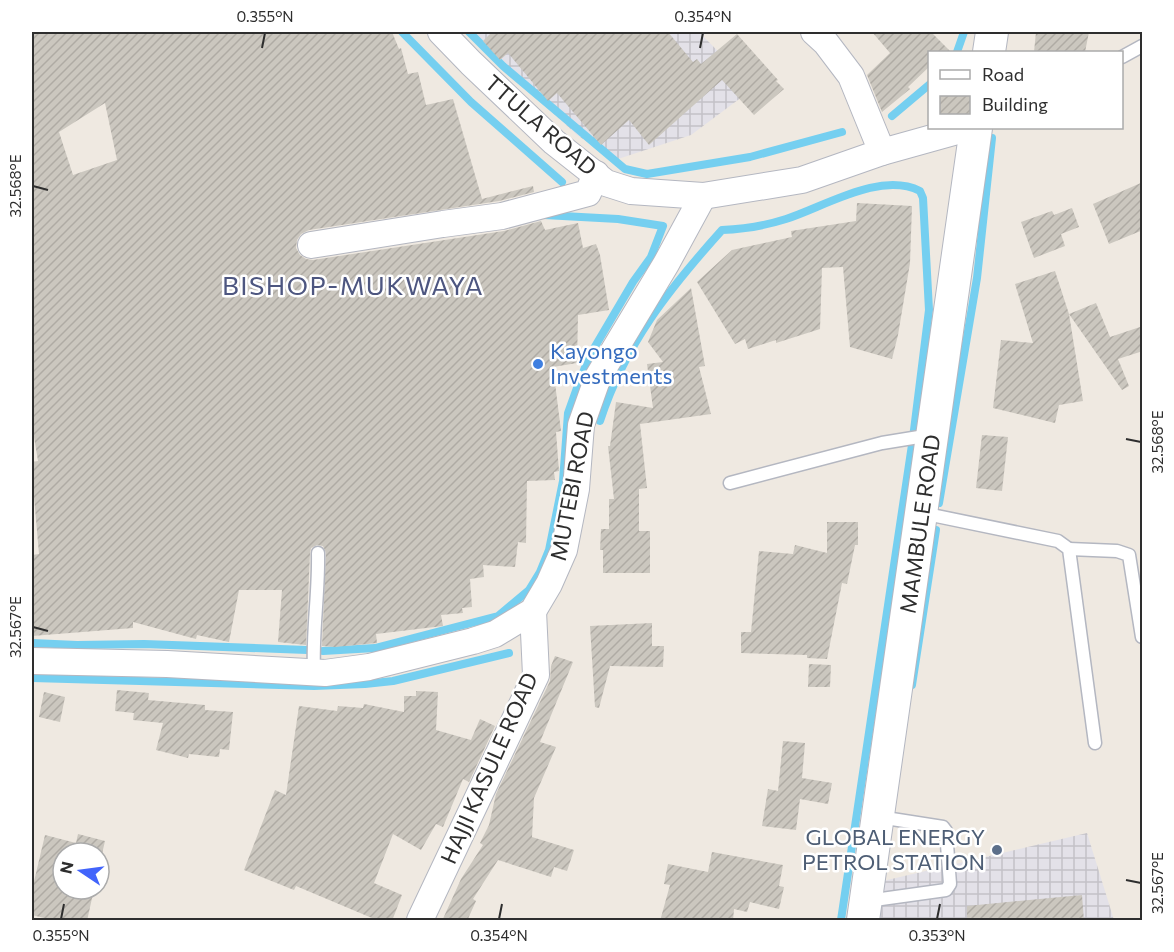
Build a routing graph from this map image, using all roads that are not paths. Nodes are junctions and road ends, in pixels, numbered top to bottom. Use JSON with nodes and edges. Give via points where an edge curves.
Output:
{"nodes":[{"id":1,"x":441,"y":32,"type":"edge"},
{"id":2,"x":814,"y":32,"type":"edge"},
{"id":3,"x":992,"y":32,"type":"edge"},
{"id":4,"x":1143,"y":46,"type":"edge"},
{"id":5,"x":989,"y":51,"type":"edge"},
{"id":6,"x":1123,"y":56,"type":"edge"},
{"id":7,"x":964,"y":129,"type":"edge"},
{"id":8,"x":976,"y":129,"type":"edge"},
{"id":9,"x":882,"y":152,"type":"junction"},
{"id":10,"x":596,"y":174,"type":"junction"},
{"id":11,"x":703,"y":196,"type":"junction"},
{"id":12,"x":310,"y":245,"type":"dead end"},
{"id":13,"x":932,"y":434,"type":"junction"},
{"id":14,"x":730,"y":483,"type":"dead end"},
{"id":15,"x":921,"y":513,"type":"junction"},
{"id":16,"x":1069,"y":549,"type":"junction"},
{"id":17,"x":318,"y":553,"type":"dead end"},
{"id":18,"x":533,"y":611,"type":"junction"},
{"id":19,"x":1143,"y":637,"type":"edge"},
{"id":20,"x":32,"y":661,"type":"edge"},
{"id":21,"x":314,"y":672,"type":"junction"},
{"id":22,"x":1095,"y":743,"type":"dead end"},
{"id":23,"x":878,"y":817,"type":"junction"},
{"id":24,"x":864,"y":911,"type":"edge"},
{"id":25,"x":420,"y":921,"type":"edge"}],
"edges":[{"from":1,"to":10,"type":"street","name":"TTULA ROAD","via":[[554,142]]},
{"from":2,"to":9,"type":"street","via":[[851,76]]},
{"from":3,"to":5,"type":"street"},
{"from":4,"to":6,"type":"lane"},
{"from":7,"to":9,"type":"street","name":"TTULA ROAD"},
{"from":8,"to":13,"type":"street","name":"MAMBULE ROAD"},
{"from":9,"to":11,"type":"street","name":"TTULA ROAD","via":[[802,180]]},
{"from":10,"to":11,"type":"street","name":"TTULA ROAD","via":[[606,183],[631,191]]},
{"from":10,"to":12,"type":"street","via":[[588,193],[502,216]]},
{"from":11,"to":18,"type":"street","name":"MUTEBI ROAD","via":[[598,377],[581,425],[576,489],[564,550]]},
{"from":13,"to":14,"type":"lane","via":[[882,443]]},
{"from":13,"to":15,"type":"street","name":"MAMBULE ROAD"},
{"from":15,"to":16,"type":"lane","via":[[1058,541]]},
{"from":15,"to":23,"type":"street","name":"MAMBULE ROAD"},
{"from":16,"to":19,"type":"lane","via":[[1129,555]]},
{"from":16,"to":22,"type":"lane"},
{"from":17,"to":21,"type":"lane"},
{"from":18,"to":21,"type":"street","name":"MUTEBI ROAD","via":[[495,634],[473,641],[369,667]]},
{"from":18,"to":25,"type":"street","name":"HAJJI KASULE ROAD","via":[[536,675]]},
{"from":20,"to":21,"type":"street","name":"MUTEBI ROAD"},
{"from":23,"to":24,"type":"street","name":"MAMBULE ROAD"},
{"from":23,"to":24,"type":"lane","via":[[943,827],[950,884],[946,890]]}]}
